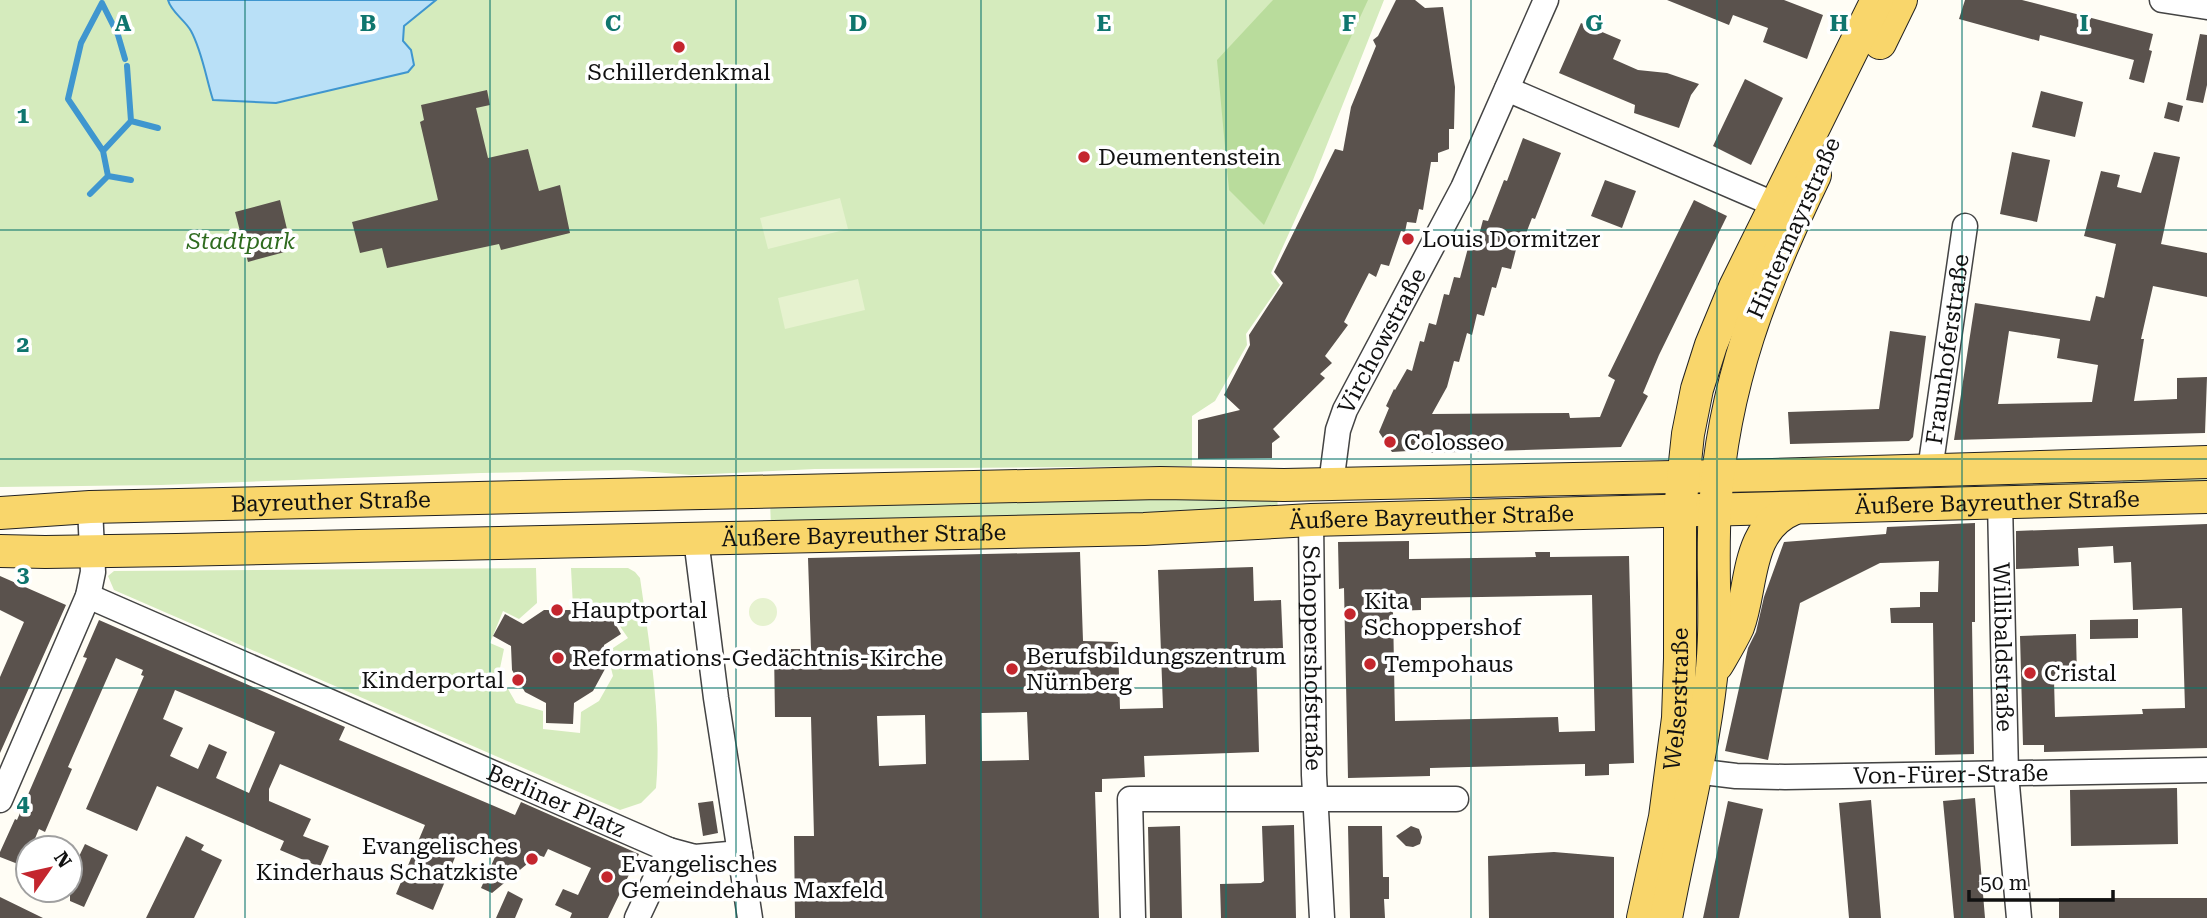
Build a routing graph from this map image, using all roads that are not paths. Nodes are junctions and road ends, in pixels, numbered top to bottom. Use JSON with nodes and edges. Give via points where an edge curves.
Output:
{"nodes":[{"id":1,"x":1546,"y":0,"type":"edge"},
{"id":2,"x":1877,"y":0,"type":"edge"},
{"id":3,"x":1901,"y":0,"type":"edge"},
{"id":4,"x":2162,"y":0,"type":"edge"},
{"id":5,"x":2207,"y":7,"type":"edge"},
{"id":6,"x":1507,"y":89,"type":"junction"},
{"id":7,"x":1776,"y":205,"type":"junction"},
{"id":8,"x":1965,"y":226,"type":"dead end"},
{"id":9,"x":2207,"y":462,"type":"edge"},
{"id":10,"x":2121,"y":464,"type":"junction"},
{"id":11,"x":1930,"y":470,"type":"junction"},
{"id":12,"x":1718,"y":475,"type":"junction"},
{"id":13,"x":1683,"y":476,"type":"junction"},
{"id":14,"x":1331,"y":484,"type":"junction"},
{"id":15,"x":676,"y":494,"type":"junction"},
{"id":16,"x":2207,"y":497,"type":"edge"},
{"id":17,"x":2114,"y":499,"type":"junction"},
{"id":18,"x":2000,"y":502,"type":"junction"},
{"id":19,"x":90,"y":507,"type":"junction"},
{"id":20,"x":1680,"y":509,"type":"junction"},
{"id":21,"x":1715,"y":509,"type":"junction"},
{"id":22,"x":1793,"y":509,"type":"junction"},
{"id":23,"x":0,"y":513,"type":"edge"},
{"id":24,"x":1311,"y":520,"type":"junction"},
{"id":25,"x":696,"y":538,"type":"junction"},
{"id":26,"x":657,"y":539,"type":"joint"},
{"id":27,"x":0,"y":551,"type":"edge"},
{"id":28,"x":93,"y":552,"type":"junction"},
{"id":29,"x":88,"y":596,"type":"junction"},
{"id":30,"x":1712,"y":676,"type":"junction"},
{"id":31,"x":2207,"y":770,"type":"edge"},
{"id":32,"x":1695,"y":771,"type":"junction"},
{"id":33,"x":2006,"y":774,"type":"junction"},
{"id":34,"x":1316,"y":798,"type":"junction"},
{"id":35,"x":1456,"y":799,"type":"dead end"},
{"id":36,"x":0,"y":800,"type":"edge"},
{"id":37,"x":670,"y":849,"type":"junction"},
{"id":38,"x":740,"y":853,"type":"junction"},
{"id":39,"x":637,"y":918,"type":"edge"},
{"id":40,"x":750,"y":918,"type":"edge"},
{"id":41,"x":1133,"y":918,"type":"edge"},
{"id":42,"x":1322,"y":918,"type":"edge"},
{"id":43,"x":1643,"y":918,"type":"edge"},
{"id":44,"x":1666,"y":918,"type":"edge"},
{"id":45,"x":2020,"y":918,"type":"edge"}],
"edges":[{"from":1,"to":6,"type":"street","name":"Virchowstraße"},
{"from":2,"to":7,"type":"main road","name":"Hintermayrstraße"},
{"from":3,"to":12,"type":"main road","name":"Hintermayrstraße","via":[[1767,279],[1737,371]]},
{"from":4,"to":5,"type":"street"},
{"from":6,"to":7,"type":"street"},
{"from":6,"to":14,"type":"street","name":"Virchowstraße","via":[[1463,188],[1345,410]]},
{"from":7,"to":13,"type":"main road","name":"Hintermayrstraße","via":[[1711,345],[1692,413]]},
{"from":8,"to":11,"type":"street","name":"Fraunhoferstraße"},
{"from":9,"to":10,"type":"main road","name":"Äußere Bayreuther Straße"},
{"from":10,"to":11,"type":"main road","name":"Äußere Bayreuther Straße"},
{"from":10,"to":17,"type":"main road","via":[[2109,477]]},
{"from":11,"to":12,"type":"main road","name":"Äußere Bayreuther Straße"},
{"from":12,"to":13,"type":"main road","name":"Äußere Bayreuther Straße"},
{"from":12,"to":21,"type":"main road","name":"Hintermayrstraße"},
{"from":13,"to":14,"type":"main road","name":"Äußere Bayreuther Straße"},
{"from":13,"to":20,"type":"main road","name":"Welserstraße"},
{"from":14,"to":15,"type":"main road","name":"Äußere Bayreuther Straße","via":[[1160,483]]},
{"from":15,"to":19,"type":"main road","name":"Bayreuther Straße"},
{"from":15,"to":25,"type":"main road"},
{"from":16,"to":17,"type":"main road","name":"Äußere Bayreuther Straße"},
{"from":17,"to":18,"type":"main road","name":"Äußere Bayreuther Straße"},
{"from":18,"to":22,"type":"main road","name":"Äußere Bayreuther Straße"},
{"from":18,"to":33,"type":"street","name":"Willibaldstraße"},
{"from":19,"to":23,"type":"main road","name":"Bayreuther Straße"},
{"from":19,"to":28,"type":"street"},
{"from":20,"to":21,"type":"main road","name":"Äußere Bayreuther Straße"},
{"from":20,"to":24,"type":"main road","name":"Äußere Bayreuther Straße"},
{"from":20,"to":43,"type":"main road","name":"Welserstraße","via":[[1678,718],[1665,817]]},
{"from":21,"to":22,"type":"main road","name":"Äußere Bayreuther Straße"},
{"from":21,"to":30,"type":"main road","name":"Welserstraße"},
{"from":22,"to":30,"type":"main road","via":[[1772,524],[1760,542],[1738,625]]},
{"from":24,"to":25,"type":"main road","name":"Äußere Bayreuther Straße","via":[[1143,529]]},
{"from":24,"to":34,"type":"street","name":"Schoppershofstraße"},
{"from":25,"to":26,"type":"main road","name":"Äußere Bayreuther Straße"},
{"from":25,"to":38,"type":"street"},
{"from":26,"to":28,"type":"main road","name":"Bayreuther Straße"},
{"from":27,"to":28,"type":"main road","name":"Bayreuther Straße"},
{"from":28,"to":29,"type":"street"},
{"from":29,"to":36,"type":"street"},
{"from":29,"to":37,"type":"street","name":"Berliner Platz"},
{"from":30,"to":32,"type":"main road","name":"Welserstraße"},
{"from":31,"to":33,"type":"street","name":"Von-Fürer-Straße"},
{"from":32,"to":33,"type":"street","name":"Von-Fürer-Straße","via":[[1736,776]]},
{"from":32,"to":44,"type":"main road","name":"Welserstraße"},
{"from":33,"to":45,"type":"street","name":"Willibaldstraße"},
{"from":34,"to":35,"type":"street","name":"Schoppershofstraße"},
{"from":34,"to":41,"type":"street","via":[[1130,799]]},
{"from":34,"to":42,"type":"street","name":"Schoppershofstraße"},
{"from":37,"to":38,"type":"street","name":"Berliner Platz","via":[[695,857]]},
{"from":37,"to":39,"type":"street"},
{"from":38,"to":40,"type":"street"}]}
